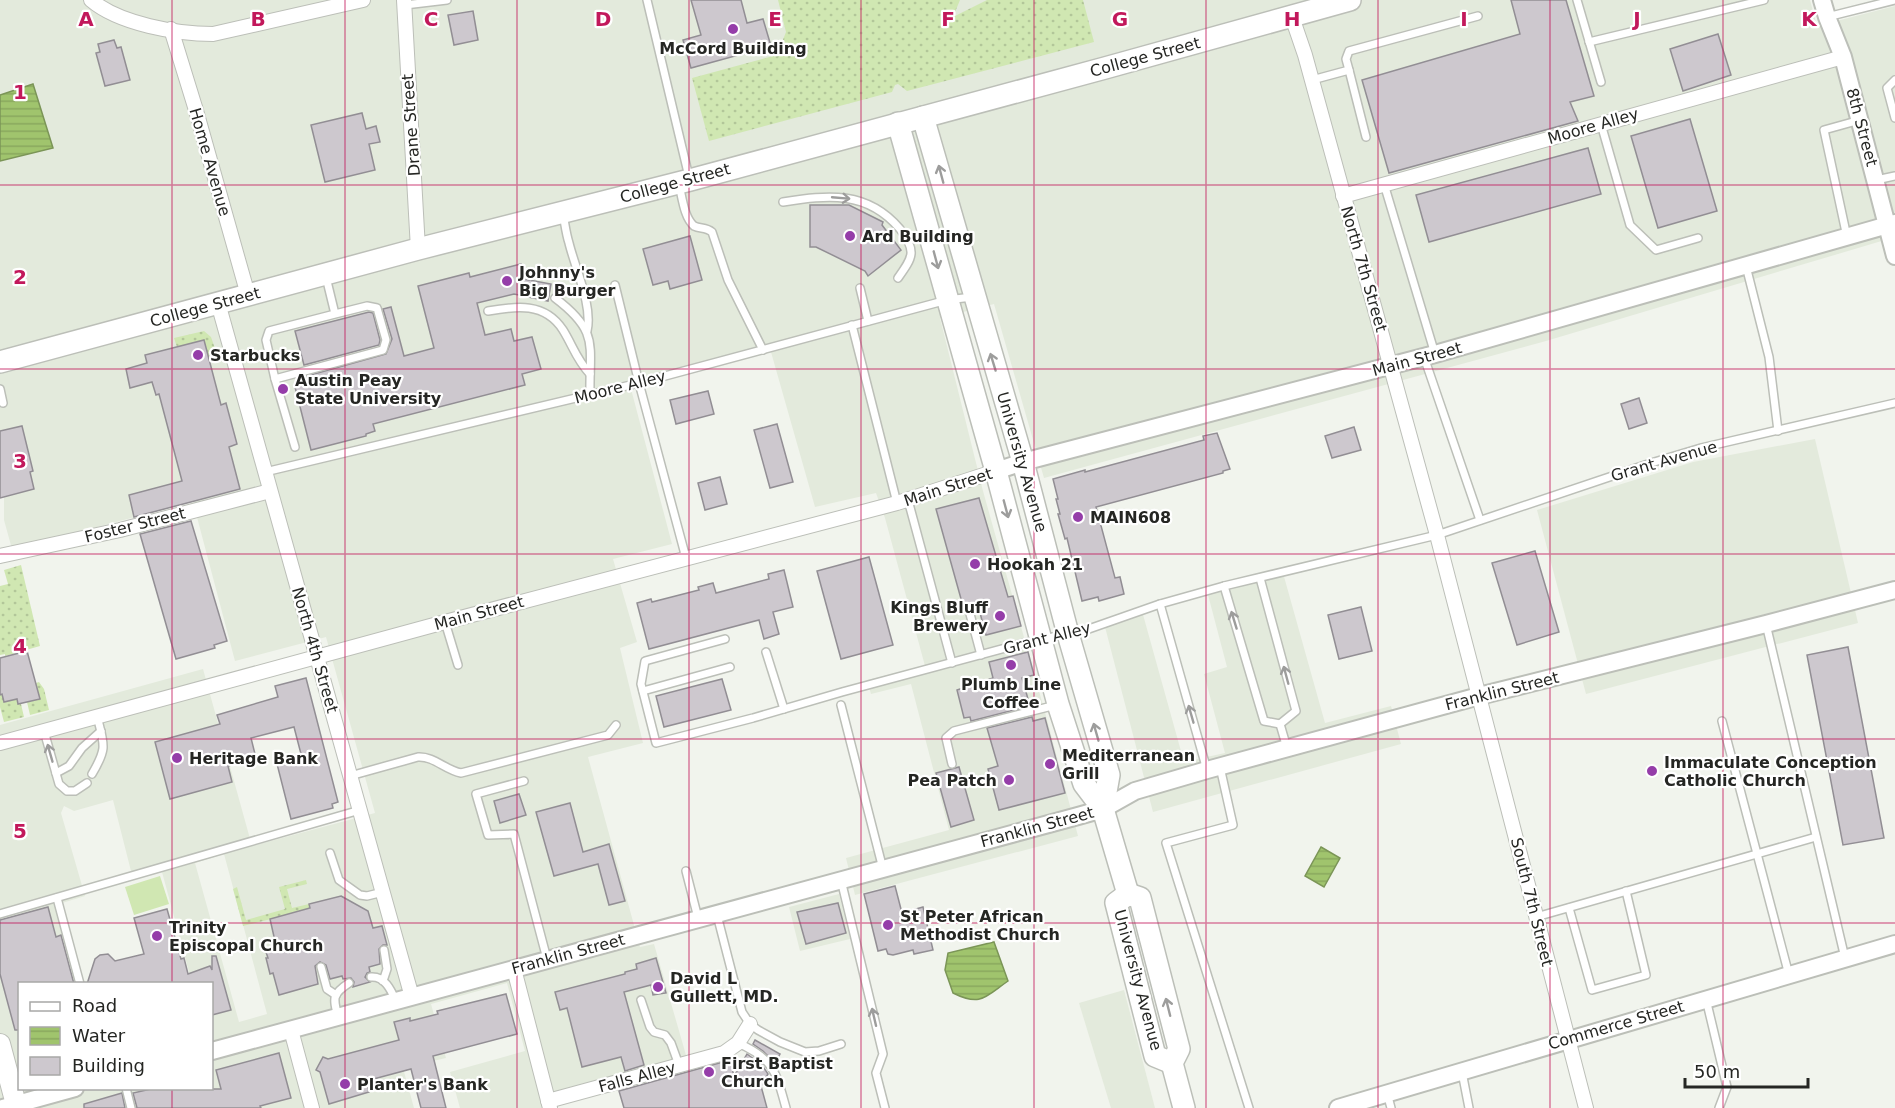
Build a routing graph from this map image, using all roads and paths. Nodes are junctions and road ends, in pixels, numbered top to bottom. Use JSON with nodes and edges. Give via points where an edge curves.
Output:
{"nodes":[{"id":1,"x":91,"y":0,"type":"edge"},
{"id":2,"x":363,"y":0,"type":"edge"},
{"id":3,"x":447,"y":0,"type":"edge"},
{"id":4,"x":648,"y":0,"type":"edge"},
{"id":5,"x":1350,"y":0,"type":"edge"},
{"id":6,"x":1577,"y":0,"type":"edge"},
{"id":7,"x":1764,"y":0,"type":"edge"},
{"id":8,"x":1822,"y":0,"type":"edge"},
{"id":9,"x":1895,"y":0,"type":"edge"},
{"id":10,"x":405,"y":3,"type":"edge"},
{"id":11,"x":1478,"y":16,"type":"dead end"},
{"id":12,"x":1292,"y":17,"type":"junction"},
{"id":13,"x":1827,"y":17,"type":"junction"},
{"id":14,"x":171,"y":29,"type":"junction"},
{"id":15,"x":1589,"y":42,"type":"junction"},
{"id":16,"x":1843,"y":57,"type":"junction"},
{"id":17,"x":1349,"y":70,"type":"junction"},
{"id":18,"x":1312,"y":80,"type":"junction"},
{"id":19,"x":1895,"y":80,"type":"edge"},
{"id":20,"x":1601,"y":82,"type":"dead end"},
{"id":21,"x":923,"y":117,"type":"junction"},
{"id":22,"x":1895,"y":118,"type":"edge"},
{"id":23,"x":1860,"y":120,"type":"junction"},
{"id":24,"x":898,"y":123,"type":"junction"},
{"id":25,"x":1601,"y":124,"type":"junction"},
{"id":26,"x":1366,"y":137,"type":"dead end"},
{"id":27,"x":1895,"y":176,"type":"edge"},
{"id":28,"x":1876,"y":180,"type":"junction"},
{"id":29,"x":684,"y":181,"type":"junction"},
{"id":30,"x":1384,"y":184,"type":"junction"},
{"id":31,"x":1343,"y":195,"type":"junction"},
{"id":32,"x":783,"y":202,"type":"dead end"},
{"id":33,"x":563,"y":212,"type":"junction"},
{"id":34,"x":1891,"y":224,"type":"edge"},
{"id":35,"x":1847,"y":237,"type":"junction"},
{"id":36,"x":1698,"y":238,"type":"dead end"},
{"id":37,"x":418,"y":249,"type":"junction"},
{"id":38,"x":1895,"y":256,"type":"edge"},
{"id":39,"x":1745,"y":265,"type":"junction"},
{"id":40,"x":326,"y":274,"type":"junction"},
{"id":41,"x":898,"y":278,"type":"dead end"},
{"id":42,"x":615,"y":285,"type":"dead end"},
{"id":43,"x":860,"y":288,"type":"dead end"},
{"id":44,"x":248,"y":295,"type":"junction"},
{"id":45,"x":974,"y":297,"type":"junction"},
{"id":46,"x":555,"y":298,"type":"dead end"},
{"id":47,"x":947,"y":300,"type":"junction"},
{"id":48,"x":218,"y":303,"type":"junction"},
{"id":49,"x":488,"y":311,"type":"dead end"},
{"id":50,"x":335,"y":314,"type":"junction"},
{"id":51,"x":868,"y":321,"type":"junction"},
{"id":52,"x":852,"y":325,"type":"junction"},
{"id":53,"x":587,"y":331,"type":"junction"},
{"id":54,"x":763,"y":350,"type":"junction"},
{"id":55,"x":1429,"y":356,"type":"junction"},
{"id":56,"x":0,"y":362,"type":"edge"},
{"id":57,"x":1391,"y":366,"type":"junction"},
{"id":58,"x":590,"y":374,"type":"junction"},
{"id":59,"x":275,"y":379,"type":"junction"},
{"id":60,"x":639,"y":383,"type":"junction"},
{"id":61,"x":0,"y":389,"type":"edge"},
{"id":62,"x":590,"y":395,"type":"junction"},
{"id":63,"x":3,"y":403,"type":"dead end"},
{"id":64,"x":1895,"y":403,"type":"edge"},
{"id":65,"x":1778,"y":431,"type":"junction"},
{"id":66,"x":294,"y":447,"type":"dead end"},
{"id":67,"x":1023,"y":462,"type":"junction"},
{"id":68,"x":996,"y":471,"type":"junction"},
{"id":69,"x":265,"y":472,"type":"junction"},
{"id":70,"x":270,"y":491,"type":"junction"},
{"id":71,"x":902,"y":501,"type":"junction"},
{"id":72,"x":1480,"y":520,"type":"junction"},
{"id":73,"x":1437,"y":535,"type":"junction"},
{"id":74,"x":0,"y":556,"type":"edge"},
{"id":75,"x":686,"y":558,"type":"junction"},
{"id":76,"x":1260,"y":578,"type":"junction"},
{"id":77,"x":1224,"y":586,"type":"junction"},
{"id":78,"x":1895,"y":590,"type":"edge"},
{"id":79,"x":1160,"y":604,"type":"junction"},
{"id":80,"x":970,"y":614,"type":"dead end"},
{"id":81,"x":445,"y":622,"type":"junction"},
{"id":82,"x":1766,"y":624,"type":"junction"},
{"id":83,"x":1068,"y":634,"type":"junction"},
{"id":84,"x":725,"y":639,"type":"dead end"},
{"id":85,"x":1041,"y":640,"type":"junction"},
{"id":86,"x":766,"y":652,"type":"dead end"},
{"id":87,"x":981,"y":655,"type":"junction"},
{"id":88,"x":318,"y":658,"type":"junction"},
{"id":89,"x":952,"y":663,"type":"junction"},
{"id":90,"x":458,"y":665,"type":"dead end"},
{"id":91,"x":730,"y":667,"type":"dead end"},
{"id":92,"x":643,"y":691,"type":"junction"},
{"id":93,"x":1479,"y":696,"type":"junction"},
{"id":94,"x":1058,"y":704,"type":"junction"},
{"id":95,"x":840,"y":705,"type":"dead end"},
{"id":96,"x":784,"y":709,"type":"junction"},
{"id":97,"x":98,"y":716,"type":"junction"},
{"id":98,"x":1722,"y":721,"type":"dead end"},
{"id":99,"x":1280,"y":724,"type":"junction"},
{"id":100,"x":616,"y":725,"type":"dead end"},
{"id":101,"x":44,"y":731,"type":"junction"},
{"id":102,"x":101,"y":731,"type":"junction"},
{"id":103,"x":0,"y":743,"type":"edge"},
{"id":104,"x":1287,"y":748,"type":"junction"},
{"id":105,"x":952,"y":764,"type":"dead end"},
{"id":106,"x":1213,"y":769,"type":"junction"},
{"id":107,"x":56,"y":773,"type":"junction"},
{"id":108,"x":92,"y":774,"type":"dead end"},
{"id":109,"x":350,"y":776,"type":"junction"},
{"id":110,"x":524,"y":781,"type":"dead end"},
{"id":111,"x":87,"y":783,"type":"dead end"},
{"id":112,"x":1103,"y":809,"type":"junction"},
{"id":113,"x":360,"y":810,"type":"junction"},
{"id":114,"x":1816,"y":837,"type":"junction"},
{"id":115,"x":330,"y":853,"type":"dead end"},
{"id":116,"x":1757,"y":853,"type":"junction"},
{"id":117,"x":883,"y":869,"type":"junction"},
{"id":118,"x":686,"y":871,"type":"dead end"},
{"id":119,"x":841,"y":880,"type":"junction"},
{"id":120,"x":1626,"y":891,"type":"junction"},
{"id":121,"x":383,"y":892,"type":"junction"},
{"id":122,"x":57,"y":898,"type":"junction"},
{"id":123,"x":1569,"y":908,"type":"junction"},
{"id":124,"x":0,"y":914,"type":"edge"},
{"id":125,"x":717,"y":914,"type":"junction"},
{"id":126,"x":1535,"y":918,"type":"junction"},
{"id":127,"x":699,"y":919,"type":"junction"},
{"id":128,"x":1895,"y":944,"type":"edge"},
{"id":129,"x":384,"y":950,"type":"dead end"},
{"id":130,"x":1845,"y":959,"type":"junction"},
{"id":131,"x":548,"y":960,"type":"junction"},
{"id":132,"x":321,"y":968,"type":"dead end"},
{"id":133,"x":514,"y":969,"type":"junction"},
{"id":134,"x":1790,"y":975,"type":"junction"},
{"id":135,"x":371,"y":977,"type":"dead end"},
{"id":136,"x":382,"y":981,"type":"junction"},
{"id":137,"x":79,"y":982,"type":"edge"},
{"id":138,"x":349,"y":982,"type":"dead end"},
{"id":139,"x":336,"y":994,"type":"junction"},
{"id":140,"x":404,"y":999,"type":"junction"},
{"id":141,"x":1706,"y":999,"type":"junction"},
{"id":142,"x":641,"y":1000,"type":"dead end"},
{"id":143,"x":338,"y":1017,"type":"junction"},
{"id":144,"x":750,"y":1024,"type":"junction"},
{"id":145,"x":291,"y":1030,"type":"junction"},
{"id":146,"x":1568,"y":1039,"type":"junction"},
{"id":147,"x":738,"y":1043,"type":"junction"},
{"id":148,"x":0,"y":1044,"type":"edge"},
{"id":149,"x":841,"y":1044,"type":"dead end"},
{"id":150,"x":213,"y":1051,"type":"edge"},
{"id":151,"x":679,"y":1065,"type":"junction"},
{"id":152,"x":1461,"y":1070,"type":"junction"},
{"id":153,"x":72,"y":1090,"type":"edge"},
{"id":154,"x":126,"y":1090,"type":"edge"},
{"id":155,"x":1389,"y":1101,"type":"edge"},
{"id":156,"x":549,"y":1105,"type":"edge"},
{"id":157,"x":12,"y":1107,"type":"edge"},
{"id":158,"x":131,"y":1108,"type":"edge"},
{"id":159,"x":312,"y":1108,"type":"edge"},
{"id":160,"x":786,"y":1108,"type":"edge"},
{"id":161,"x":885,"y":1108,"type":"edge"},
{"id":162,"x":1184,"y":1108,"type":"edge"},
{"id":163,"x":1249,"y":1108,"type":"edge"},
{"id":164,"x":1338,"y":1108,"type":"edge"},
{"id":165,"x":1469,"y":1108,"type":"edge"},
{"id":166,"x":1586,"y":1108,"type":"edge"},
{"id":167,"x":1719,"y":1108,"type":"edge"}],
"edges":[{"from":1,"to":14,"type":"street","via":[[134,22]]},
{"from":2,"to":14,"type":"street","via":[[213,34]]},
{"from":3,"to":10,"type":"lane"},
{"from":4,"to":29,"type":"lane","via":[[674,112]]},
{"from":5,"to":12,"type":"main road","name":"College Street"},
{"from":6,"to":15,"type":"lane"},
{"from":7,"to":15,"type":"lane"},
{"from":8,"to":13,"type":"street","name":"8th Street"},
{"from":9,"to":13,"type":"lane"},
{"from":10,"to":37,"type":"street","name":"Drane Street"},
{"from":11,"to":17,"type":"lane","via":[[1349,51]]},
{"from":12,"to":18,"type":"street","name":"North 7th Street"},
{"from":12,"to":21,"type":"main road","name":"College Street"},
{"from":13,"to":16,"type":"street","name":"8th Street"},
{"from":14,"to":44,"type":"street","name":"Home Avenue"},
{"from":15,"to":20,"type":"lane"},
{"from":16,"to":23,"type":"street","name":"8th Street"},
{"from":16,"to":25,"type":"street","name":"Moore Alley"},
{"from":17,"to":18,"type":"lane"},
{"from":17,"to":26,"type":"lane"},
{"from":18,"to":31,"type":"street","name":"North 7th Street"},
{"from":19,"to":22,"type":"lane","via":[[1887,88]]},
{"from":21,"to":24,"type":"main road","name":"College Street"},
{"from":45,"to":21,"type":"main road","name":"University Avenue","one_way":true},
{"from":23,"to":28,"type":"street","name":"8th Street"},
{"from":23,"to":35,"type":"lane","via":[[1824,130]]},
{"from":24,"to":29,"type":"main road","name":"College Street"},
{"from":24,"to":47,"type":"main road","name":"University Avenue","one_way":true},
{"from":25,"to":30,"type":"street","name":"Moore Alley"},
{"from":25,"to":36,"type":"lane","via":[[1630,225],[1656,249]]},
{"from":27,"to":28,"type":"lane"},
{"from":28,"to":34,"type":"street","name":"8th Street"},
{"from":29,"to":33,"type":"main road","name":"College Street"},
{"from":29,"to":54,"type":"lane","via":[[686,211],[694,226],[712,232],[728,280]]},
{"from":30,"to":31,"type":"street","name":"Moore Alley"},
{"from":30,"to":55,"type":"lane"},
{"from":31,"to":57,"type":"street","name":"North 7th Street"},
{"from":32,"to":41,"type":"lane","one_way":true,"via":[[838,197],[871,204],[896,225],[912,250],[911,260]]},
{"from":33,"to":37,"type":"main road","name":"College Street"},
{"from":33,"to":53,"type":"lane","via":[[587,308]]},
{"from":34,"to":35,"type":"street","name":"Main Street"},
{"from":34,"to":38,"type":"street","name":"8th Street"},
{"from":35,"to":39,"type":"street","name":"Main Street"},
{"from":37,"to":40,"type":"main road","name":"College Street"},
{"from":39,"to":55,"type":"street","name":"Main Street"},
{"from":39,"to":65,"type":"lane","via":[[1769,357]]},
{"from":40,"to":44,"type":"main road","name":"College Street"},
{"from":40,"to":50,"type":"lane"},
{"from":42,"to":60,"type":"lane"},
{"from":43,"to":51,"type":"lane"},
{"from":44,"to":48,"type":"main road","name":"College Street"},
{"from":45,"to":47,"type":"lane","name":"Moore Alley"},
{"from":67,"to":45,"type":"main road","name":"University Avenue","one_way":true},
{"from":46,"to":53,"type":"lane"},
{"from":47,"to":51,"type":"lane","name":"Moore Alley"},
{"from":47,"to":68,"type":"main road","name":"University Avenue"},
{"from":48,"to":56,"type":"main road","name":"College Street"},
{"from":48,"to":69,"type":"street","name":"North 4th Street"},
{"from":49,"to":58,"type":"lane","via":[[533,307],[545,313],[564,332],[580,364]]},
{"from":50,"to":59,"type":"lane","via":[[269,332],[266,340]]},
{"from":50,"to":59,"type":"lane","via":[[367,306],[376,308],[386,340],[383,350]]},
{"from":51,"to":52,"type":"lane","name":"Moore Alley"},
{"from":52,"to":54,"type":"lane","name":"Moore Alley"},
{"from":52,"to":71,"type":"lane"},
{"from":53,"to":58,"type":"lane"},
{"from":54,"to":60,"type":"lane","name":"Moore Alley"},
{"from":55,"to":57,"type":"street","name":"Main Street"},
{"from":55,"to":72,"type":"lane"},
{"from":57,"to":67,"type":"street","name":"Main Street"},
{"from":57,"to":73,"type":"street","name":"North 7th Street"},
{"from":58,"to":62,"type":"lane"},
{"from":59,"to":66,"type":"lane"},
{"from":60,"to":62,"type":"lane","name":"Moore Alley"},
{"from":60,"to":75,"type":"lane"},
{"from":61,"to":63,"type":"lane"},
{"from":62,"to":69,"type":"lane","name":"Moore Alley"},
{"from":64,"to":65,"type":"lane","name":"Grant Avenue"},
{"from":65,"to":72,"type":"lane","name":"Grant Avenue","via":[[1701,448]]},
{"from":67,"to":68,"type":"street","name":"Main Street"},
{"from":67,"to":83,"type":"main road","name":"University Avenue"},
{"from":68,"to":71,"type":"street","name":"Main Street"},
{"from":68,"to":85,"type":"main road","name":"University Avenue","one_way":true},
{"from":69,"to":70,"type":"street","name":"North 4th Street"},
{"from":70,"to":74,"type":"street","name":"Foster Street"},
{"from":70,"to":88,"type":"street","name":"North 4th Street"},
{"from":71,"to":75,"type":"street","name":"Main Street"},
{"from":71,"to":89,"type":"lane"},
{"from":72,"to":73,"type":"lane","name":"Grant Avenue"},
{"from":73,"to":76,"type":"lane","name":"Grant Alley"},
{"from":73,"to":93,"type":"street","name":"North 7th Street"},
{"from":75,"to":81,"type":"street","name":"Main Street"},
{"from":76,"to":77,"type":"lane","name":"Grant Alley"},
{"from":99,"to":76,"type":"lane","one_way":true,"via":[[1296,711]]},
{"from":77,"to":79,"type":"lane","name":"Grant Alley"},
{"from":99,"to":77,"type":"lane","one_way":true,"via":[[1264,721]]},
{"from":78,"to":82,"type":"street","name":"Franklin Street"},
{"from":79,"to":83,"type":"lane","name":"Grant Alley"},
{"from":106,"to":79,"type":"lane","one_way":true},
{"from":80,"to":87,"type":"lane"},
{"from":81,"to":88,"type":"street","name":"Main Street"},
{"from":81,"to":90,"type":"lane"},
{"from":82,"to":93,"type":"street","name":"Franklin Street"},
{"from":82,"to":114,"type":"lane"},
{"from":83,"to":85,"type":"lane","name":"Grant Alley"},
{"from":112,"to":83,"type":"main road","name":"University Avenue","one_way":true,"via":[[1108,774]]},
{"from":84,"to":92,"type":"lane","via":[[645,661]]},
{"from":85,"to":87,"type":"lane","name":"Grant Alley"},
{"from":85,"to":94,"type":"main road","name":"University Avenue"},
{"from":86,"to":96,"type":"lane"},
{"from":87,"to":89,"type":"lane","name":"Grant Alley"},
{"from":88,"to":97,"type":"street","name":"Main Street"},
{"from":88,"to":109,"type":"street","name":"North 4th Street"},
{"from":89,"to":96,"type":"lane","name":"Grant Alley"},
{"from":91,"to":92,"type":"lane"},
{"from":92,"to":96,"type":"lane","name":"Grant Alley","via":[[656,743]]},
{"from":93,"to":104,"type":"street","name":"Franklin Street"},
{"from":93,"to":126,"type":"street","name":"South 7th Street"},
{"from":94,"to":105,"type":"lane","via":[[954,731],[946,738]]},
{"from":94,"to":112,"type":"main road","name":"University Avenue","via":[[1084,784]]},
{"from":95,"to":117,"type":"lane"},
{"from":97,"to":101,"type":"street","name":"Main Street"},
{"from":97,"to":102,"type":"lane"},
{"from":98,"to":116,"type":"lane"},
{"from":99,"to":104,"type":"lane"},
{"from":100,"to":109,"type":"lane","via":[[608,735],[461,773],[427,757],[418,757]]},
{"from":101,"to":103,"type":"street","name":"Main Street"},
{"from":107,"to":101,"type":"lane","one_way":true},
{"from":102,"to":107,"type":"lane","via":[[69,766]]},
{"from":102,"to":108,"type":"lane","via":[[104,754]]},
{"from":104,"to":106,"type":"street","name":"Franklin Street"},
{"from":106,"to":112,"type":"street","name":"Franklin Street","via":[[1135,791]]},
{"from":106,"to":163,"type":"lane","via":[[1233,825],[1166,843]]},
{"from":107,"to":111,"type":"lane","via":[[58,784],[67,791]]},
{"from":109,"to":113,"type":"street","name":"North 4th Street"},
{"from":110,"to":131,"type":"lane","via":[[476,794],[488,835],[514,834]]},
{"from":112,"to":117,"type":"street","name":"Franklin Street"},
{"from":112,"to":162,"type":"main road","name":"University Avenue","via":[[1128,894],[1140,898],[1179,1049],[1172,1063]]},
{"from":113,"to":121,"type":"street","name":"North 4th Street","via":[[364,844]]},
{"from":113,"to":122,"type":"lane"},
{"from":114,"to":116,"type":"lane"},
{"from":114,"to":130,"type":"lane"},
{"from":115,"to":121,"type":"lane","via":[[339,880],[360,895]]},
{"from":116,"to":120,"type":"lane"},
{"from":116,"to":134,"type":"lane"},
{"from":117,"to":119,"type":"street","name":"Franklin Street"},
{"from":118,"to":127,"type":"lane"},
{"from":119,"to":125,"type":"street","name":"Franklin Street"},
{"from":161,"to":119,"type":"lane","one_way":true,"via":[[876,1074],[883,1054]]},
{"from":120,"to":123,"type":"lane"},
{"from":120,"to":123,"type":"lane","via":[[1646,975],[1592,990]]},
{"from":121,"to":140,"type":"street","name":"North 4th Street"},
{"from":122,"to":124,"type":"lane"},
{"from":122,"to":137,"type":"lane"},
{"from":123,"to":126,"type":"lane"},
{"from":125,"to":127,"type":"street","name":"Franklin Street"},
{"from":125,"to":144,"type":"lane","via":[[742,1012]]},
{"from":126,"to":146,"type":"street","name":"South 7th Street"},
{"from":127,"to":131,"type":"street","name":"Franklin Street"},
{"from":128,"to":130,"type":"street","name":"Commerce Street"},
{"from":129,"to":136,"type":"lane","via":[[387,969]]},
{"from":130,"to":134,"type":"street","name":"Commerce Street"},
{"from":131,"to":133,"type":"street","name":"Franklin Street"},
{"from":132,"to":139,"type":"lane","via":[[327,988]]},
{"from":133,"to":140,"type":"street","name":"Franklin Street"},
{"from":133,"to":156,"type":"street"},
{"from":134,"to":141,"type":"street","name":"Commerce Street"},
{"from":135,"to":136,"type":"lane"},
{"from":136,"to":140,"type":"lane"},
{"from":138,"to":139,"type":"lane"},
{"from":139,"to":143,"type":"lane"},
{"from":140,"to":143,"type":"street","name":"Franklin Street"},
{"from":141,"to":146,"type":"street","name":"Commerce Street"},
{"from":141,"to":167,"type":"lane","via":[[1727,1087]]},
{"from":142,"to":151,"type":"lane","via":[[650,1027],[665,1035]]},
{"from":143,"to":145,"type":"street","name":"Franklin Street"},
{"from":144,"to":147,"type":"street"},
{"from":144,"to":149,"type":"lane","via":[[805,1052]]},
{"from":145,"to":150,"type":"street","name":"Franklin Street"},
{"from":145,"to":159,"type":"street"},
{"from":146,"to":152,"type":"street","name":"Commerce Street"},
{"from":146,"to":166,"type":"street","name":"South 7th Street"},
{"from":147,"to":151,"type":"street","name":"Falls Alley","via":[[724,1053]]},
{"from":147,"to":160,"type":"lane","via":[[768,1061]]},
{"from":148,"to":157,"type":"main road"},
{"from":151,"to":156,"type":"street","name":"Falls Alley"},
{"from":152,"to":155,"type":"street","name":"Commerce Street"},
{"from":152,"to":165,"type":"lane"},
{"from":153,"to":157,"type":"street"},
{"from":154,"to":158,"type":"lane"},
{"from":155,"to":164,"type":"street","name":"Commerce Street"}]}
